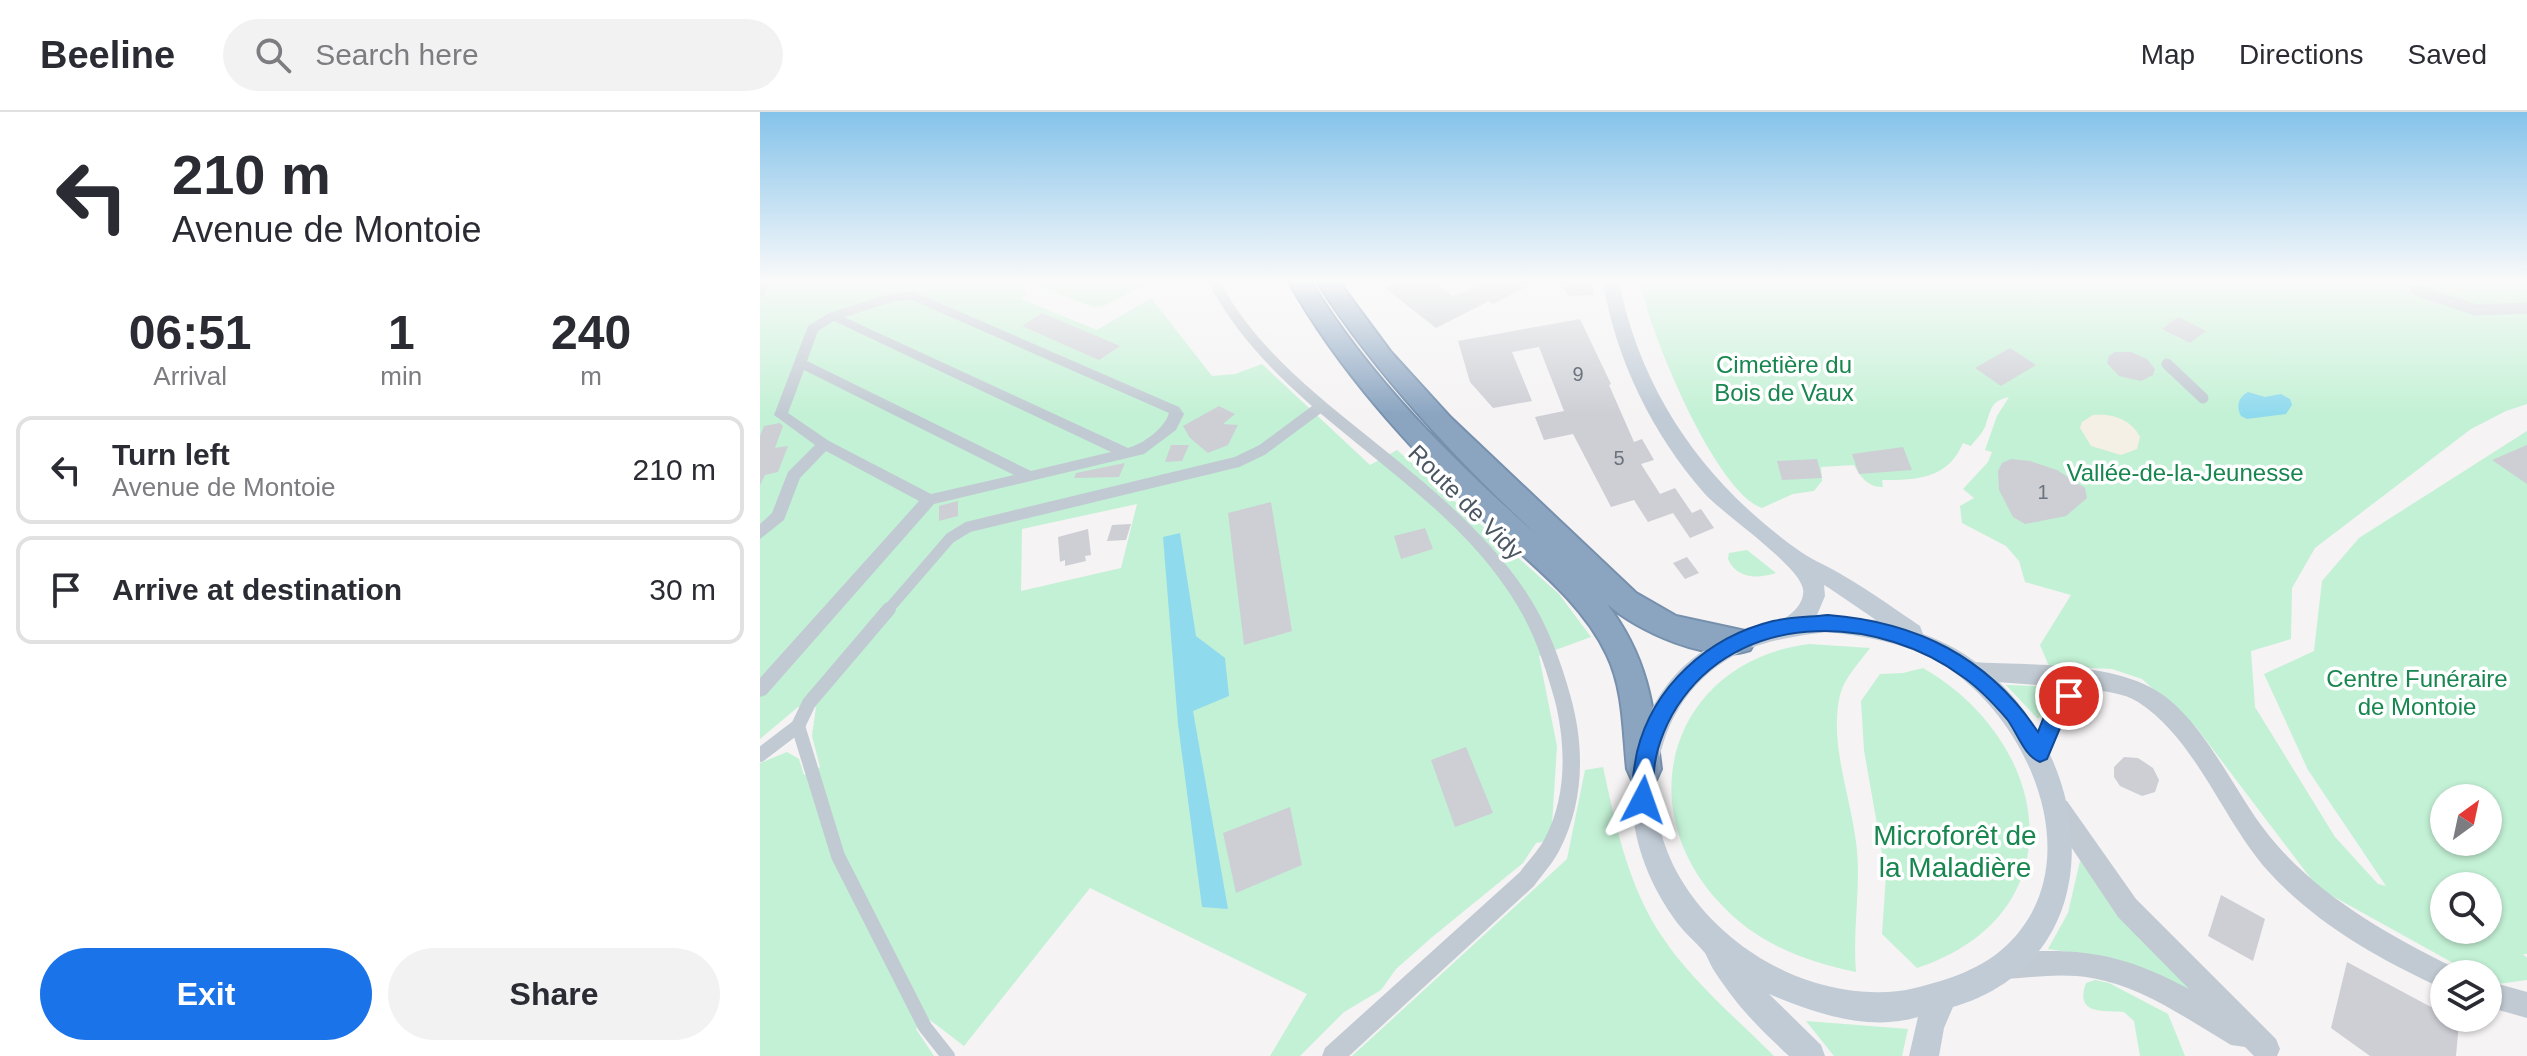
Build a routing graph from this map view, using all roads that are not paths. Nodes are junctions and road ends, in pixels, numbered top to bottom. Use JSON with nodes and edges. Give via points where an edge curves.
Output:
{"nodes":[{"id":1,"x":817,"y":326,"type":"edge"},
{"id":2,"x":855,"y":326,"type":"edge"},
{"id":3,"x":983,"y":326,"type":"edge"},
{"id":4,"x":1243,"y":326,"type":"edge"},
{"id":5,"x":1331,"y":326,"type":"edge"},
{"id":6,"x":1359,"y":326,"type":"edge"},
{"id":7,"x":1620,"y":326,"type":"edge"},
{"id":8,"x":799,"y":362,"type":"junction"},
{"id":9,"x":2167,"y":364,"type":"dead end"},
{"id":10,"x":2203,"y":398,"type":"dead end"},
{"id":11,"x":1320,"y":407,"type":"junction"},
{"id":12,"x":824,"y":444,"type":"junction"},
{"id":13,"x":1127,"y":453,"type":"junction"},
{"id":14,"x":1029,"y":476,"type":"junction"},
{"id":15,"x":929,"y":500,"type":"junction"},
{"id":16,"x":760,"y":533,"type":"edge"},
{"id":17,"x":1790,"y":556,"type":"junction"},
{"id":18,"x":1793,"y":625,"type":"junction"},
{"id":19,"x":1739,"y":641,"type":"junction"},
{"id":20,"x":1929,"y":646,"type":"junction"},
{"id":21,"x":1970,"y":671,"type":"junction"},
{"id":22,"x":2085,"y":681,"type":"junction"},
{"id":23,"x":760,"y":690,"type":"edge"},
{"id":24,"x":798,"y":726,"type":"junction"},
{"id":25,"x":2040,"y":752,"type":"junction"},
{"id":26,"x":760,"y":755,"type":"edge"},
{"id":27,"x":1644,"y":769,"type":"junction"},
{"id":28,"x":2059,"y":809,"type":"junction"},
{"id":29,"x":1699,"y":927,"type":"junction"},
{"id":30,"x":2005,"y":966,"type":"junction"},
{"id":31,"x":2430,"y":968,"type":"edge"},
{"id":32,"x":2502,"y":998,"type":"edge"},
{"id":33,"x":1941,"y":1000,"type":"junction"},
{"id":34,"x":2527,"y":1005,"type":"edge"},
{"id":35,"x":2270,"y":1053,"type":"edge"},
{"id":36,"x":948,"y":1056,"type":"edge"},
{"id":37,"x":1333,"y":1056,"type":"edge"},
{"id":38,"x":1810,"y":1056,"type":"edge"},
{"id":39,"x":1924,"y":1056,"type":"edge"}],
"edges":[{"from":1,"to":8,"type":"street"},
{"from":2,"to":13,"type":"street"},
{"from":3,"to":13,"type":"street","via":[[1174,410],[1177,420],[1171,427],[1151,444]]},
{"from":4,"to":11,"type":"street","name":"Route de Vidy"},
{"from":5,"to":27,"type":"highway","via":[[1402,417],[1612,634],[1632,679]]},
{"from":6,"to":19,"type":"highway","via":[[1476,459],[1620,597],[1674,628]]},
{"from":7,"to":17,"type":"main road","via":[[1640,378],[1685,455],[1732,509]]},
{"from":8,"to":12,"type":"street","via":[[782,418]]},
{"from":8,"to":14,"type":"street"},
{"from":9,"to":10,"type":"street"},
{"from":11,"to":24,"type":"street","via":[[1237,462],[959,532],[809,703]]},
{"from":11,"to":37,"type":"street","name":"Route de Vidy","via":[[1456,522],[1515,589],[1551,659],[1566,709],[1573,767],[1558,831],[1527,879]]},
{"from":12,"to":15,"type":"street"},
{"from":12,"to":16,"type":"street","via":[[793,476],[779,516]]},
{"from":13,"to":14,"type":"street"},
{"from":14,"to":15,"type":"street"},
{"from":15,"to":23,"type":"street"},
{"from":17,"to":18,"type":"main road","via":[[1815,592],[1811,607]]},
{"from":17,"to":20,"type":"main road"},
{"from":18,"to":19,"type":"main road"},
{"from":18,"to":20,"type":"main road","via":[[1857,625]]},
{"from":19,"to":27,"type":"main road","via":[[1710,657],[1666,705]]},
{"from":20,"to":21,"type":"main road"},
{"from":21,"to":22,"type":"street"},
{"from":21,"to":25,"type":"main road","via":[[2014,714]]},
{"from":22,"to":25,"type":"street","via":[[2057,710]]},
{"from":22,"to":31,"type":"street","via":[[2122,685],[2158,704],[2261,845],[2307,891],[2362,932]]},
{"from":24,"to":26,"type":"street"},
{"from":24,"to":36,"type":"street","via":[[838,856],[925,1027]]},
{"from":25,"to":28,"type":"main road"},
{"from":27,"to":29,"type":"main road","via":[[1643,800],[1655,855]]},
{"from":28,"to":30,"type":"main road","via":[[2062,846],[2051,903],[2035,932]]},
{"from":28,"to":35,"type":"street","via":[[2127,908]]},
{"from":29,"to":33,"type":"main road","via":[[1733,958],[1804,996],[1883,1009]]},
{"from":29,"to":38,"type":"main road","via":[[1756,1002]]},
{"from":30,"to":33,"type":"main road"},
{"from":30,"to":35,"type":"street","via":[[2057,963],[2114,970],[2176,997]]},
{"from":32,"to":34,"type":"street"},
{"from":33,"to":39,"type":"main road"}]}
